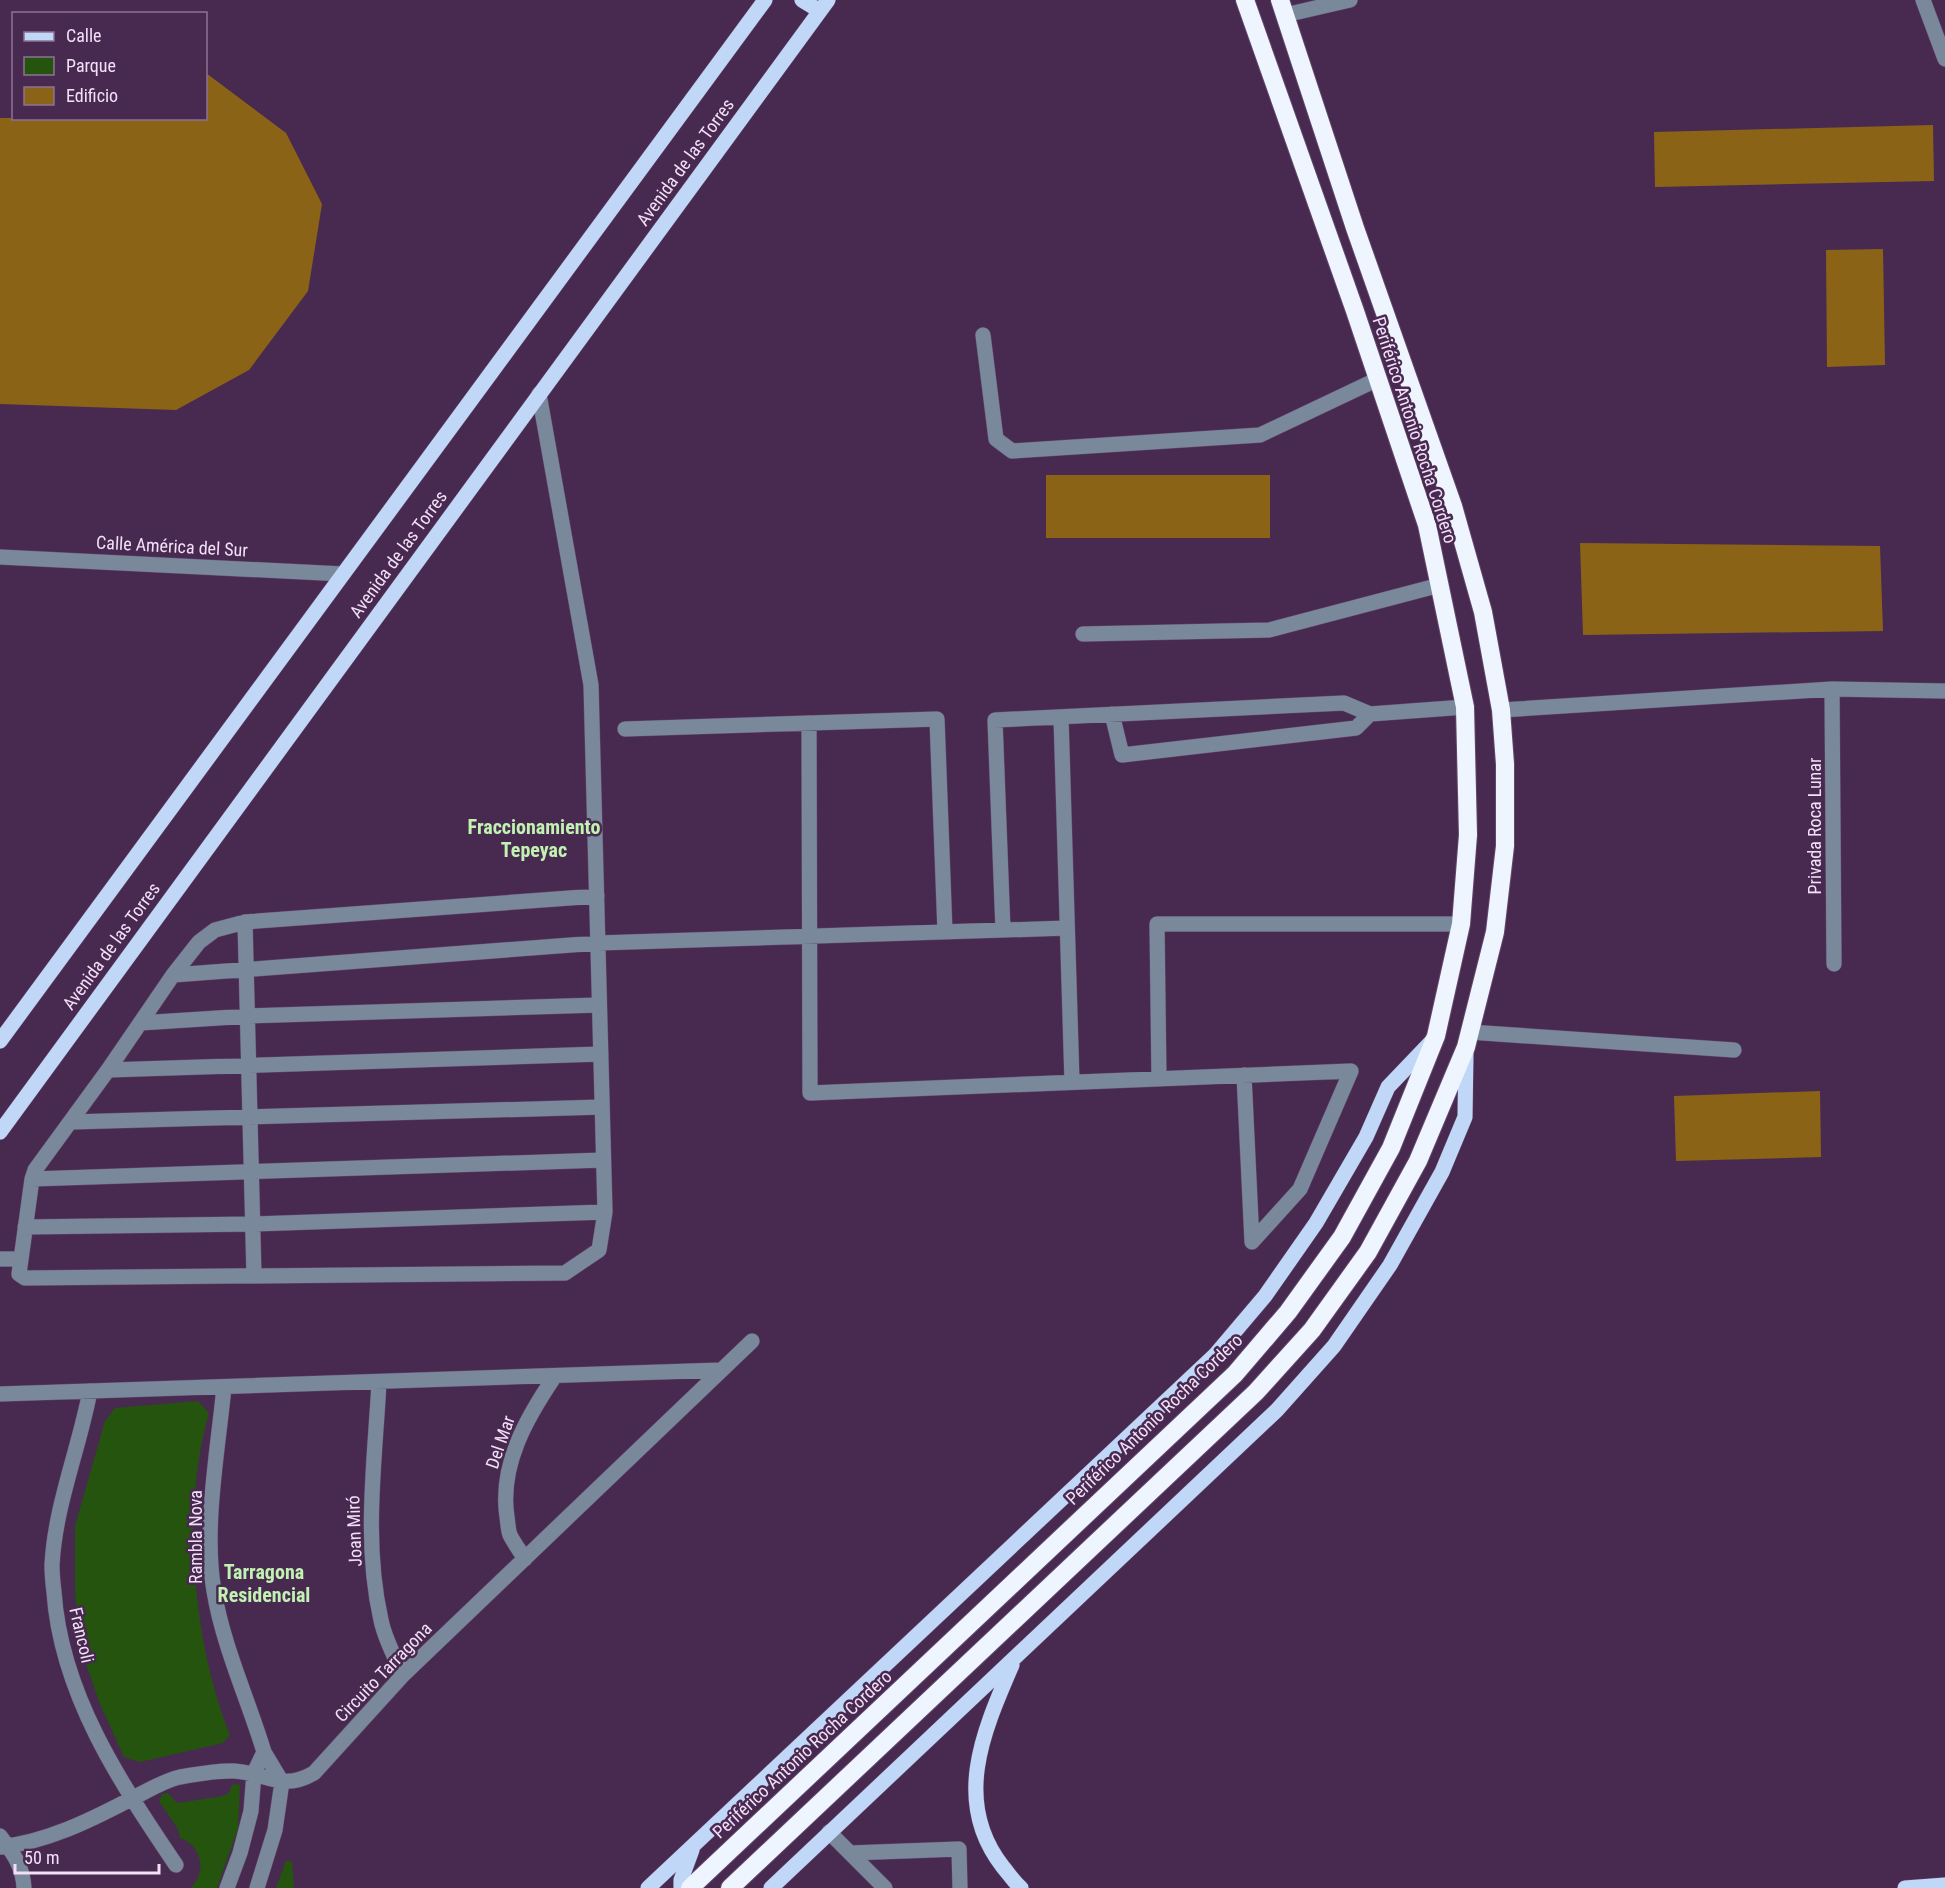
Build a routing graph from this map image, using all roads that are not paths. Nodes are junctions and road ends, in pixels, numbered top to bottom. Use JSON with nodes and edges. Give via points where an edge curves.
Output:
{"nodes":[{"id":1,"x":765,"y":0,"type":"edge"},
{"id":2,"x":802,"y":0,"type":"edge"},
{"id":3,"x":1245,"y":0,"type":"edge"},
{"id":4,"x":1350,"y":0,"type":"edge"},
{"id":5,"x":1923,"y":0,"type":"edge"},
{"id":6,"x":824,"y":6,"type":"edge"},
{"id":7,"x":1282,"y":8,"type":"edge"},
{"id":8,"x":1945,"y":59,"type":"edge"},
{"id":9,"x":983,"y":335,"type":"dead end"},
{"id":10,"x":1378,"y":379,"type":"junction"},
{"id":11,"x":539,"y":394,"type":"junction"},
{"id":12,"x":0,"y":557,"type":"edge"},
{"id":13,"x":343,"y":574,"type":"junction"},
{"id":14,"x":1440,"y":585,"type":"junction"},
{"id":15,"x":1083,"y":634,"type":"dead end"},
{"id":16,"x":1833,"y":688,"type":"junction"},
{"id":17,"x":1945,"y":691,"type":"edge"},
{"id":18,"x":1465,"y":707,"type":"junction"},
{"id":19,"x":1501,"y":710,"type":"junction"},
{"id":20,"x":1112,"y":714,"type":"junction"},
{"id":21,"x":1370,"y":714,"type":"junction"},
{"id":22,"x":1061,"y":717,"type":"junction"},
{"id":23,"x":809,"y":723,"type":"junction"},
{"id":24,"x":625,"y":729,"type":"dead end"},
{"id":25,"x":597,"y":896,"type":"junction"},
{"id":26,"x":245,"y":922,"type":"junction"},
{"id":27,"x":1461,"y":924,"type":"junction"},
{"id":28,"x":1067,"y":928,"type":"junction"},
{"id":29,"x":1003,"y":930,"type":"junction"},
{"id":30,"x":945,"y":932,"type":"junction"},
{"id":31,"x":810,"y":936,"type":"junction"},
{"id":32,"x":598,"y":943,"type":"junction"},
{"id":33,"x":1834,"y":964,"type":"dead end"},
{"id":34,"x":247,"y":969,"type":"junction"},
{"id":35,"x":173,"y":975,"type":"junction"},
{"id":36,"x":599,"y":1005,"type":"junction"},
{"id":37,"x":249,"y":1016,"type":"junction"},
{"id":38,"x":140,"y":1023,"type":"junction"},
{"id":39,"x":1436,"y":1036,"type":"junction"},
{"id":40,"x":1,"y":1038,"type":"edge"},
{"id":41,"x":1467,"y":1039,"type":"junction"},
{"id":42,"x":1734,"y":1050,"type":"dead end"},
{"id":43,"x":601,"y":1054,"type":"junction"},
{"id":44,"x":250,"y":1064,"type":"junction"},
{"id":45,"x":108,"y":1070,"type":"junction"},
{"id":46,"x":1244,"y":1075,"type":"junction"},
{"id":47,"x":1159,"y":1078,"type":"junction"},
{"id":48,"x":1072,"y":1082,"type":"junction"},
{"id":49,"x":602,"y":1107,"type":"junction"},
{"id":50,"x":251,"y":1117,"type":"junction"},
{"id":51,"x":71,"y":1122,"type":"junction"},
{"id":52,"x":0,"y":1132,"type":"edge"},
{"id":53,"x":603,"y":1160,"type":"junction"},
{"id":54,"x":252,"y":1172,"type":"junction"},
{"id":55,"x":32,"y":1179,"type":"junction"},
{"id":56,"x":605,"y":1212,"type":"junction"},
{"id":57,"x":253,"y":1224,"type":"junction"},
{"id":58,"x":26,"y":1227,"type":"junction"},
{"id":59,"x":0,"y":1259,"type":"edge"},
{"id":60,"x":21,"y":1259,"type":"junction"},
{"id":61,"x":254,"y":1276,"type":"junction"},
{"id":62,"x":752,"y":1341,"type":"dead end"},
{"id":63,"x":722,"y":1370,"type":"junction"},
{"id":64,"x":555,"y":1376,"type":"junction"},
{"id":65,"x":379,"y":1382,"type":"junction"},
{"id":66,"x":224,"y":1387,"type":"junction"},
{"id":67,"x":90,"y":1391,"type":"junction"},
{"id":68,"x":0,"y":1394,"type":"edge"},
{"id":69,"x":525,"y":1559,"type":"junction"},
{"id":70,"x":1015,"y":1658,"type":"junction"},
{"id":71,"x":403,"y":1675,"type":"junction"},
{"id":72,"x":264,"y":1752,"type":"junction"},
{"id":73,"x":254,"y":1773,"type":"junction"},
{"id":74,"x":282,"y":1782,"type":"junction"},
{"id":75,"x":131,"y":1799,"type":"junction"},
{"id":76,"x":251,"y":1811,"type":"junction"},
{"id":77,"x":277,"y":1815,"type":"junction"},
{"id":78,"x":829,"y":1832,"type":"junction"},
{"id":79,"x":3,"y":1843,"type":"edge"},
{"id":80,"x":694,"y":1844,"type":"junction"},
{"id":81,"x":850,"y":1853,"type":"junction"},
{"id":82,"x":176,"y":1865,"type":"dead end"},
{"id":83,"x":233,"y":1872,"type":"junction"},
{"id":84,"x":258,"y":1884,"type":"edge"},
{"id":85,"x":778,"y":1885,"type":"edge"},
{"id":86,"x":1945,"y":1885,"type":"edge"},
{"id":87,"x":24,"y":1888,"type":"edge"},
{"id":88,"x":228,"y":1888,"type":"edge"},
{"id":89,"x":648,"y":1888,"type":"edge"},
{"id":90,"x":681,"y":1888,"type":"edge"},
{"id":91,"x":690,"y":1888,"type":"edge"},
{"id":92,"x":730,"y":1888,"type":"edge"},
{"id":93,"x":885,"y":1888,"type":"edge"},
{"id":94,"x":960,"y":1888,"type":"edge"},
{"id":95,"x":1021,"y":1888,"type":"edge"},
{"id":96,"x":1905,"y":1888,"type":"edge"}],
"edges":[{"from":1,"to":13,"type":"main road","name":"Avenida de las Torres"},
{"from":2,"to":6,"type":"main road"},
{"from":3,"to":10,"type":"highway","name":"Periférico Antonio Rocha Cordero"},
{"from":4,"to":7,"type":"street"},
{"from":5,"to":8,"type":"street"},
{"from":6,"to":11,"type":"main road","name":"Avenida de las Torres"},
{"from":7,"to":19,"type":"highway","name":"Periférico Antonio Rocha Cordero","via":[[1453,506],[1483,612]]},
{"from":9,"to":10,"type":"street","via":[[996,439],[1012,451],[1260,435]]},
{"from":10,"to":14,"type":"highway","name":"Periférico Antonio Rocha Cordero","via":[[1427,525]]},
{"from":11,"to":25,"type":"street","via":[[591,685]]},
{"from":11,"to":52,"type":"main road","name":"Avenida de las Torres"},
{"from":12,"to":13,"type":"street","name":"Calle América del Sur"},
{"from":13,"to":40,"type":"main road","name":"Avenida de las Torres"},
{"from":14,"to":15,"type":"street","via":[[1269,630]]},
{"from":14,"to":18,"type":"highway","name":"Periférico Antonio Rocha Cordero"},
{"from":16,"to":17,"type":"street"},
{"from":16,"to":19,"type":"street"},
{"from":16,"to":33,"type":"street","name":"Privada Roca Lunar"},
{"from":18,"to":21,"type":"street"},
{"from":18,"to":27,"type":"highway","name":"Periférico Antonio Rocha Cordero","via":[[1468,834]]},
{"from":19,"to":41,"type":"highway","name":"Periférico Antonio Rocha Cordero","via":[[1505,846],[1495,932]]},
{"from":20,"to":21,"type":"street","via":[[1344,703]]},
{"from":20,"to":21,"type":"street","via":[[1122,756],[1356,728]]},
{"from":20,"to":22,"type":"street"},
{"from":22,"to":28,"type":"street"},
{"from":22,"to":29,"type":"street","via":[[995,720]]},
{"from":23,"to":24,"type":"street"},
{"from":23,"to":30,"type":"street","via":[[937,719]]},
{"from":23,"to":31,"type":"street"},
{"from":25,"to":26,"type":"street"},
{"from":25,"to":32,"type":"street"},
{"from":26,"to":34,"type":"street"},
{"from":26,"to":35,"type":"street","via":[[215,930],[199,942]]},
{"from":27,"to":39,"type":"highway","name":"Periférico Antonio Rocha Cordero"},
{"from":27,"to":47,"type":"street","via":[[1157,924]]},
{"from":28,"to":29,"type":"street"},
{"from":28,"to":48,"type":"street"},
{"from":29,"to":30,"type":"street"},
{"from":30,"to":31,"type":"street"},
{"from":31,"to":32,"type":"street"},
{"from":31,"to":48,"type":"street","via":[[810,1093]]},
{"from":32,"to":34,"type":"street"},
{"from":32,"to":36,"type":"street"},
{"from":34,"to":35,"type":"street"},
{"from":34,"to":37,"type":"street"},
{"from":35,"to":38,"type":"street"},
{"from":36,"to":37,"type":"street"},
{"from":36,"to":43,"type":"street"},
{"from":37,"to":38,"type":"street"},
{"from":37,"to":44,"type":"street"},
{"from":38,"to":45,"type":"street"},
{"from":39,"to":80,"type":"main road","via":[[1388,1088],[1366,1137],[1316,1223],[1265,1296],[1215,1355]]},
{"from":39,"to":91,"type":"highway","name":"Periférico Antonio Rocha Cordero","via":[[1391,1148],[1342,1237],[1288,1312],[1235,1374]]},
{"from":41,"to":42,"type":"street"},
{"from":41,"to":70,"type":"main road","via":[[1465,1117],[1442,1172],[1390,1265],[1334,1346],[1277,1410]]},
{"from":41,"to":92,"type":"highway","name":"Periférico Antonio Rocha Cordero","via":[[1418,1161],[1368,1252],[1312,1330],[1264,1384]]},
{"from":43,"to":44,"type":"street"},
{"from":43,"to":49,"type":"street"},
{"from":44,"to":45,"type":"street"},
{"from":44,"to":50,"type":"street"},
{"from":45,"to":51,"type":"street"},
{"from":46,"to":46,"type":"street","via":[[1351,1071],[1300,1189],[1252,1242]]},
{"from":46,"to":47,"type":"street"},
{"from":47,"to":48,"type":"street"},
{"from":49,"to":50,"type":"street"},
{"from":49,"to":53,"type":"street"},
{"from":50,"to":51,"type":"street"},
{"from":50,"to":54,"type":"street"},
{"from":51,"to":55,"type":"street"},
{"from":53,"to":54,"type":"street"},
{"from":53,"to":56,"type":"street"},
{"from":54,"to":55,"type":"street"},
{"from":54,"to":57,"type":"street"},
{"from":55,"to":58,"type":"street"},
{"from":56,"to":57,"type":"street"},
{"from":56,"to":61,"type":"street","via":[[599,1251],[565,1273]]},
{"from":57,"to":58,"type":"street"},
{"from":57,"to":61,"type":"street"},
{"from":58,"to":60,"type":"street"},
{"from":59,"to":60,"type":"street"},
{"from":60,"to":61,"type":"street","via":[[19,1274],[25,1278]]},
{"from":62,"to":63,"type":"street","name":"Circuito Tarragona"},
{"from":63,"to":64,"type":"street"},
{"from":63,"to":69,"type":"street","name":"Circuito Tarragona"},
{"from":64,"to":65,"type":"street"},
{"from":64,"to":69,"type":"street","name":"Del Mar","via":[[531,1412],[508,1472],[505,1504],[509,1534]]},
{"from":65,"to":66,"type":"street"},
{"from":65,"to":71,"type":"street","name":"Joan Miró","via":[[372,1550],[381,1620]]},
{"from":66,"to":67,"type":"street"},
{"from":66,"to":72,"type":"street","name":"Rambla Nova","via":[[212,1507],[213,1589]]},
{"from":67,"to":68,"type":"street"},
{"from":67,"to":75,"type":"street","name":"Francoli","via":[[57,1527],[52,1566],[56,1615],[66,1662],[83,1707]]},
{"from":69,"to":71,"type":"street","name":"Circuito Tarragona"},
{"from":70,"to":78,"type":"main road"},
{"from":70,"to":95,"type":"main road","via":[[985,1731],[974,1786],[978,1817],[991,1852]]},
{"from":71,"to":74,"type":"street","name":"Circuito Tarragona","via":[[314,1773],[301,1780]]},
{"from":72,"to":73,"type":"street"},
{"from":72,"to":74,"type":"street","name":"Rambla Nova"},
{"from":73,"to":74,"type":"street"},
{"from":73,"to":75,"type":"street","via":[[218,1771],[176,1778]]},
{"from":73,"to":76,"type":"street"},
{"from":74,"to":77,"type":"street"},
{"from":75,"to":79,"type":"street","via":[[49,1836]]},
{"from":75,"to":82,"type":"street","name":"Francoli"},
{"from":76,"to":77,"type":"street"},
{"from":76,"to":83,"type":"street"},
{"from":77,"to":84,"type":"street","via":[[272,1845]]},
{"from":78,"to":81,"type":"street"},
{"from":78,"to":85,"type":"main road"},
{"from":79,"to":87,"type":"street","via":[[21,1868]]},
{"from":80,"to":89,"type":"main road"},
{"from":80,"to":90,"type":"main road"},
{"from":81,"to":93,"type":"street"},
{"from":81,"to":94,"type":"street","via":[[959,1849]]},
{"from":83,"to":84,"type":"street"},
{"from":83,"to":88,"type":"street"},
{"from":86,"to":96,"type":"main road"}]}
